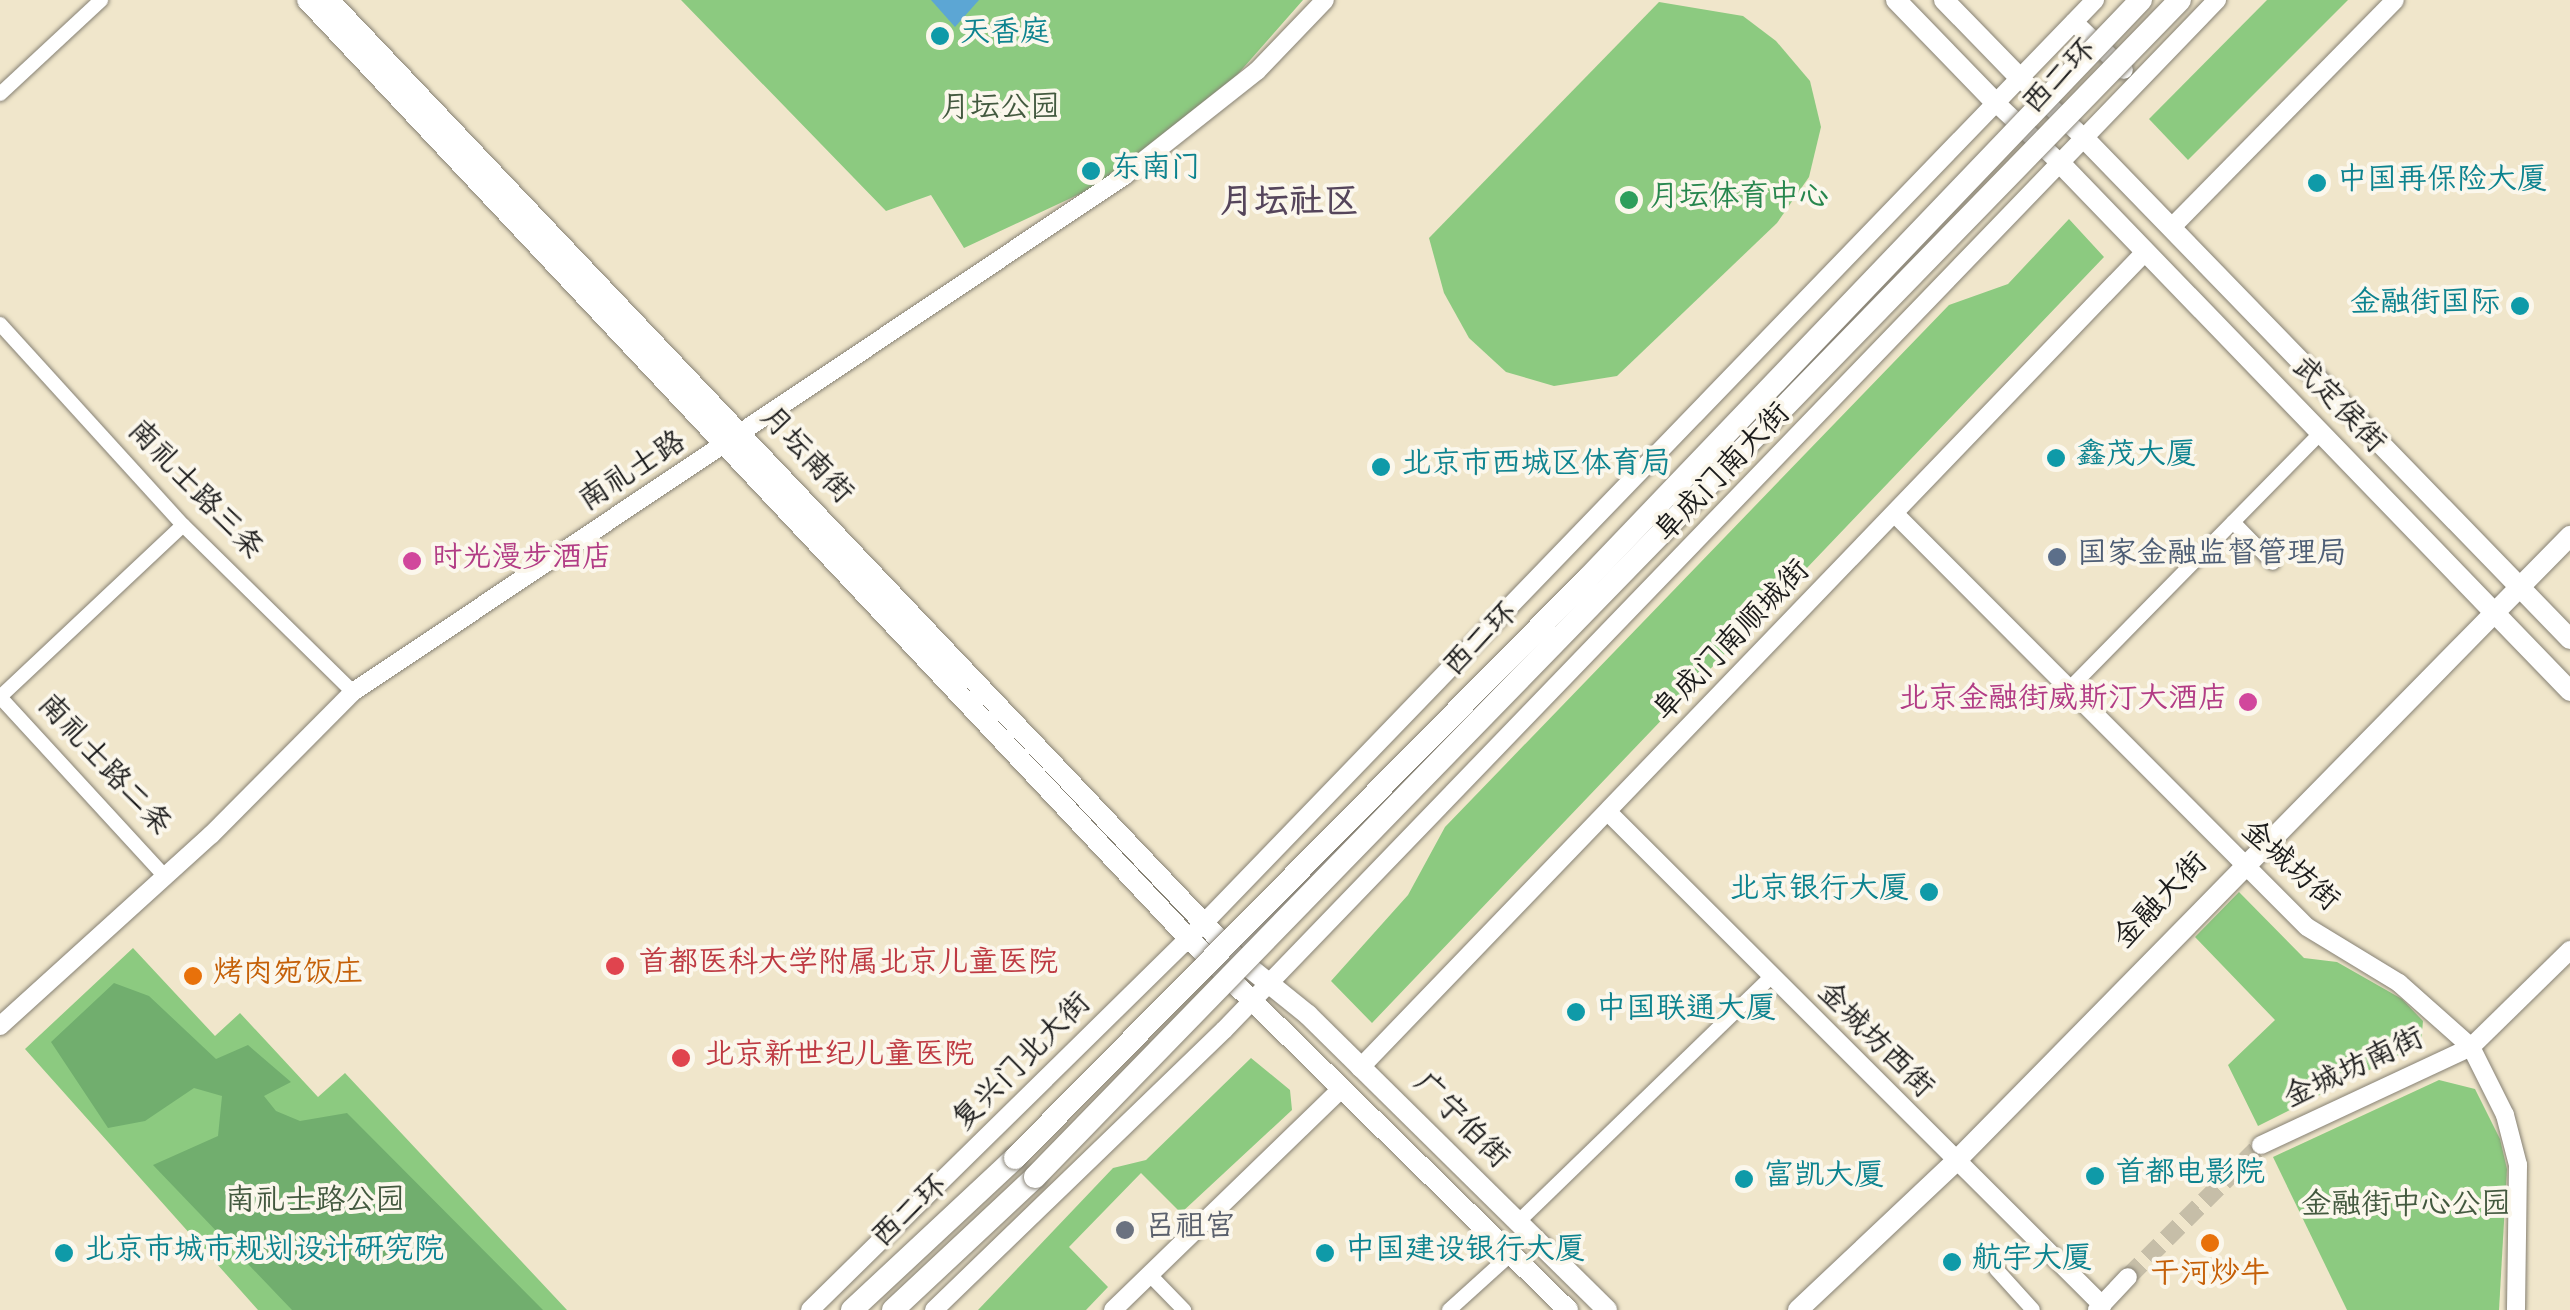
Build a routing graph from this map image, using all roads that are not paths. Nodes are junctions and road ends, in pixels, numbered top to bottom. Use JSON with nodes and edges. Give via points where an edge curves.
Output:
{"nodes":[{"id":1,"x":101,"y":0,"type":"edge"},
{"id":2,"x":308,"y":0,"type":"edge"},
{"id":3,"x":330,"y":0,"type":"edge"},
{"id":4,"x":1325,"y":0,"type":"edge"},
{"id":5,"x":1896,"y":0,"type":"edge"},
{"id":6,"x":1944,"y":0,"type":"edge"},
{"id":7,"x":2095,"y":0,"type":"edge"},
{"id":8,"x":2141,"y":0,"type":"edge"},
{"id":9,"x":2180,"y":0,"type":"edge"},
{"id":10,"x":2217,"y":0,"type":"edge"},
{"id":11,"x":2395,"y":0,"type":"edge"},
{"id":12,"x":2074,"y":22,"type":"junction"},
{"id":13,"x":2019,"y":76,"type":"junction"},
{"id":14,"x":2136,"y":82,"type":"junction"},
{"id":15,"x":0,"y":94,"type":"edge"},
{"id":16,"x":1995,"y":102,"type":"junction"},
{"id":17,"x":2084,"y":138,"type":"junction"},
{"id":18,"x":2060,"y":163,"type":"junction"},
{"id":19,"x":2174,"y":225,"type":"junction"},
{"id":20,"x":2144,"y":253,"type":"junction"},
{"id":21,"x":0,"y":324,"type":"edge"},
{"id":22,"x":2320,"y":434,"type":"junction"},
{"id":23,"x":735,"y":440,"type":"junction"},
{"id":24,"x":1895,"y":514,"type":"junction"},
{"id":25,"x":2234,"y":522,"type":"junction"},
{"id":26,"x":183,"y":525,"type":"junction"},
{"id":27,"x":2570,"y":536,"type":"edge"},
{"id":28,"x":2273,"y":564,"type":"dead end"},
{"id":29,"x":2518,"y":586,"type":"junction"},
{"id":30,"x":2493,"y":610,"type":"junction"},
{"id":31,"x":2570,"y":639,"type":"edge"},
{"id":32,"x":2069,"y":689,"type":"junction"},
{"id":33,"x":2570,"y":691,"type":"edge"},
{"id":34,"x":353,"y":692,"type":"junction"},
{"id":35,"x":0,"y":697,"type":"edge"},
{"id":36,"x":1610,"y":813,"type":"junction"},
{"id":37,"x":1298,"y":828,"type":"junction"},
{"id":38,"x":1328,"y":858,"type":"junction"},
{"id":39,"x":2242,"y":866,"type":"junction"},
{"id":40,"x":162,"y":874,"type":"junction"},
{"id":41,"x":1357,"y":888,"type":"junction"},
{"id":42,"x":1204,"y":923,"type":"junction"},
{"id":43,"x":1188,"y":938,"type":"junction"},
{"id":44,"x":2570,"y":950,"type":"edge"},
{"id":45,"x":1228,"y":963,"type":"junction"},
{"id":46,"x":1770,"y":978,"type":"junction"},
{"id":47,"x":1266,"y":981,"type":"junction"},
{"id":48,"x":1250,"y":1002,"type":"junction"},
{"id":49,"x":0,"y":1026,"type":"edge"},
{"id":50,"x":2471,"y":1047,"type":"junction"},
{"id":51,"x":1360,"y":1068,"type":"junction"},
{"id":52,"x":1342,"y":1088,"type":"junction"},
{"id":53,"x":2261,"y":1145,"type":"tunnel mouth"},
{"id":54,"x":1959,"y":1166,"type":"junction"},
{"id":55,"x":1517,"y":1223,"type":"junction"},
{"id":56,"x":1511,"y":1254,"type":"junction"},
{"id":57,"x":1996,"y":1269,"type":"dead end"},
{"id":58,"x":1150,"y":1275,"type":"junction"},
{"id":59,"x":2128,"y":1277,"type":"tunnel mouth"},
{"id":60,"x":2100,"y":1307,"type":"edge"},
{"id":61,"x":810,"y":1310,"type":"edge"},
{"id":62,"x":852,"y":1310,"type":"edge"},
{"id":63,"x":893,"y":1310,"type":"edge"},
{"id":64,"x":934,"y":1310,"type":"edge"},
{"id":65,"x":1113,"y":1310,"type":"edge"},
{"id":66,"x":1184,"y":1310,"type":"edge"},
{"id":67,"x":1449,"y":1310,"type":"edge"},
{"id":68,"x":1568,"y":1310,"type":"edge"},
{"id":69,"x":1607,"y":1310,"type":"edge"},
{"id":70,"x":1798,"y":1310,"type":"edge"},
{"id":71,"x":1815,"y":1310,"type":"edge"},
{"id":72,"x":2032,"y":1310,"type":"edge"},
{"id":73,"x":2516,"y":1310,"type":"edge"}],
"edges":[{"from":1,"to":15,"type":"street"},
{"from":2,"to":23,"type":"main road","name":"月坛南街"},
{"from":3,"to":23,"type":"main road","name":"月坛南街"},
{"from":4,"to":23,"type":"street","name":"南礼士路","via":[[1203,119]]},
{"from":5,"to":16,"type":"main road"},
{"from":6,"to":13,"type":"main road"},
{"from":7,"to":12,"type":"street","name":"阜成门南大街"},
{"from":8,"to":62,"type":"highway","name":"西二环","bridge":true,"via":[[1588,578],[1015,1158]]},
{"from":9,"to":63,"type":"highway","name":"西二环","bridge":true,"via":[[1035,1177]]},
{"from":10,"to":14,"type":"street","name":"阜成门南大街"},
{"from":11,"to":19,"type":"street"},
{"from":12,"to":13,"type":"street","name":"阜成门南大街"},
{"from":12,"to":14,"type":"street"},
{"from":13,"to":16,"type":"street","name":"阜成门南大街"},
{"from":13,"to":17,"type":"street"},
{"from":14,"to":17,"type":"street","name":"阜成门南大街"},
{"from":16,"to":18,"type":"street"},
{"from":16,"to":37,"type":"street","name":"阜成门南大街","via":[[1741,369],[1588,518]]},
{"from":17,"to":18,"type":"street","name":"阜成门南大街"},
{"from":17,"to":19,"type":"main road","name":"武定侯街"},
{"from":18,"to":20,"type":"main road","name":"武定侯街"},
{"from":18,"to":41,"type":"street","name":"阜成门南大街"},
{"from":19,"to":29,"type":"main road","name":"武定侯街"},
{"from":20,"to":22,"type":"main road","name":"武定侯街"},
{"from":20,"to":24,"type":"street","name":"阜成门南顺城街"},
{"from":21,"to":26,"type":"street","name":"南礼士路三条"},
{"from":22,"to":25,"type":"street"},
{"from":22,"to":30,"type":"main road","name":"武定侯街"},
{"from":23,"to":34,"type":"street","name":"南礼士路"},
{"from":23,"to":42,"type":"main road","name":"月坛南街"},
{"from":23,"to":43,"type":"main road","name":"月坛南街"},
{"from":24,"to":32,"type":"street","name":"金城坊街"},
{"from":24,"to":36,"type":"street","name":"阜成门南顺城街"},
{"from":25,"to":28,"type":"street"},
{"from":25,"to":32,"type":"street"},
{"from":26,"to":34,"type":"street","name":"南礼士路三条"},
{"from":26,"to":35,"type":"street"},
{"from":27,"to":29,"type":"main road","name":"金融大街"},
{"from":29,"to":30,"type":"main road","name":"金融大街"},
{"from":29,"to":31,"type":"main road","name":"武定侯街"},
{"from":30,"to":33,"type":"main road","name":"武定侯街"},
{"from":30,"to":39,"type":"main road","name":"金融大街"},
{"from":32,"to":39,"type":"street","name":"金城坊街"},
{"from":34,"to":40,"type":"street","name":"南礼士路"},
{"from":35,"to":40,"type":"street","name":"南礼士路二条"},
{"from":36,"to":46,"type":"street","name":"金城坊西街"},
{"from":36,"to":51,"type":"street","name":"阜成门南顺城街"},
{"from":37,"to":38,"type":"street"},
{"from":37,"to":42,"type":"street","name":"阜成门南大街"},
{"from":38,"to":41,"type":"street"},
{"from":38,"to":45,"type":"street"},
{"from":39,"to":50,"type":"street","name":"金城坊街","via":[[2307,927],[2399,984]]},
{"from":39,"to":54,"type":"main road","name":"金融大街"},
{"from":40,"to":49,"type":"street","name":"南礼士路"},
{"from":41,"to":47,"type":"street","name":"阜成门南大街"},
{"from":42,"to":43,"type":"street","name":"阜成门南大街"},
{"from":42,"to":45,"type":"main road","name":"月坛南街"},
{"from":43,"to":45,"type":"main road","name":"月坛南街"},
{"from":43,"to":61,"type":"street","name":"复兴门北大街"},
{"from":44,"to":50,"type":"street","name":"金城坊南街"},
{"from":45,"to":47,"type":"main road","name":"广宁伯街"},
{"from":45,"to":48,"type":"main road","name":"广宁伯街"},
{"from":46,"to":54,"type":"street","name":"金城坊西街"},
{"from":46,"to":55,"type":"street"},
{"from":47,"to":48,"type":"street","name":"阜成门南大街"},
{"from":47,"to":51,"type":"main road","name":"广宁伯街"},
{"from":48,"to":52,"type":"main road","name":"广宁伯街"},
{"from":48,"to":64,"type":"street"},
{"from":50,"to":53,"type":"street","name":"金城坊南街"},
{"from":50,"to":73,"type":"street","name":"金城坊街","via":[[2505,1115],[2518,1165]]},
{"from":51,"to":55,"type":"main road","name":"广宁伯街"},
{"from":52,"to":56,"type":"main road","name":"广宁伯街"},
{"from":52,"to":58,"type":"street"},
{"from":54,"to":60,"type":"street","name":"金城坊西街"},
{"from":54,"to":70,"type":"main road","name":"金融大街"},
{"from":54,"to":71,"type":"main road"},
{"from":55,"to":69,"type":"main road","name":"广宁伯街"},
{"from":56,"to":67,"type":"street"},
{"from":56,"to":68,"type":"main road","name":"广宁伯街"},
{"from":57,"to":72,"type":"street"},
{"from":58,"to":65,"type":"street"},
{"from":58,"to":66,"type":"street"},
{"from":59,"to":60,"type":"street"}]}
